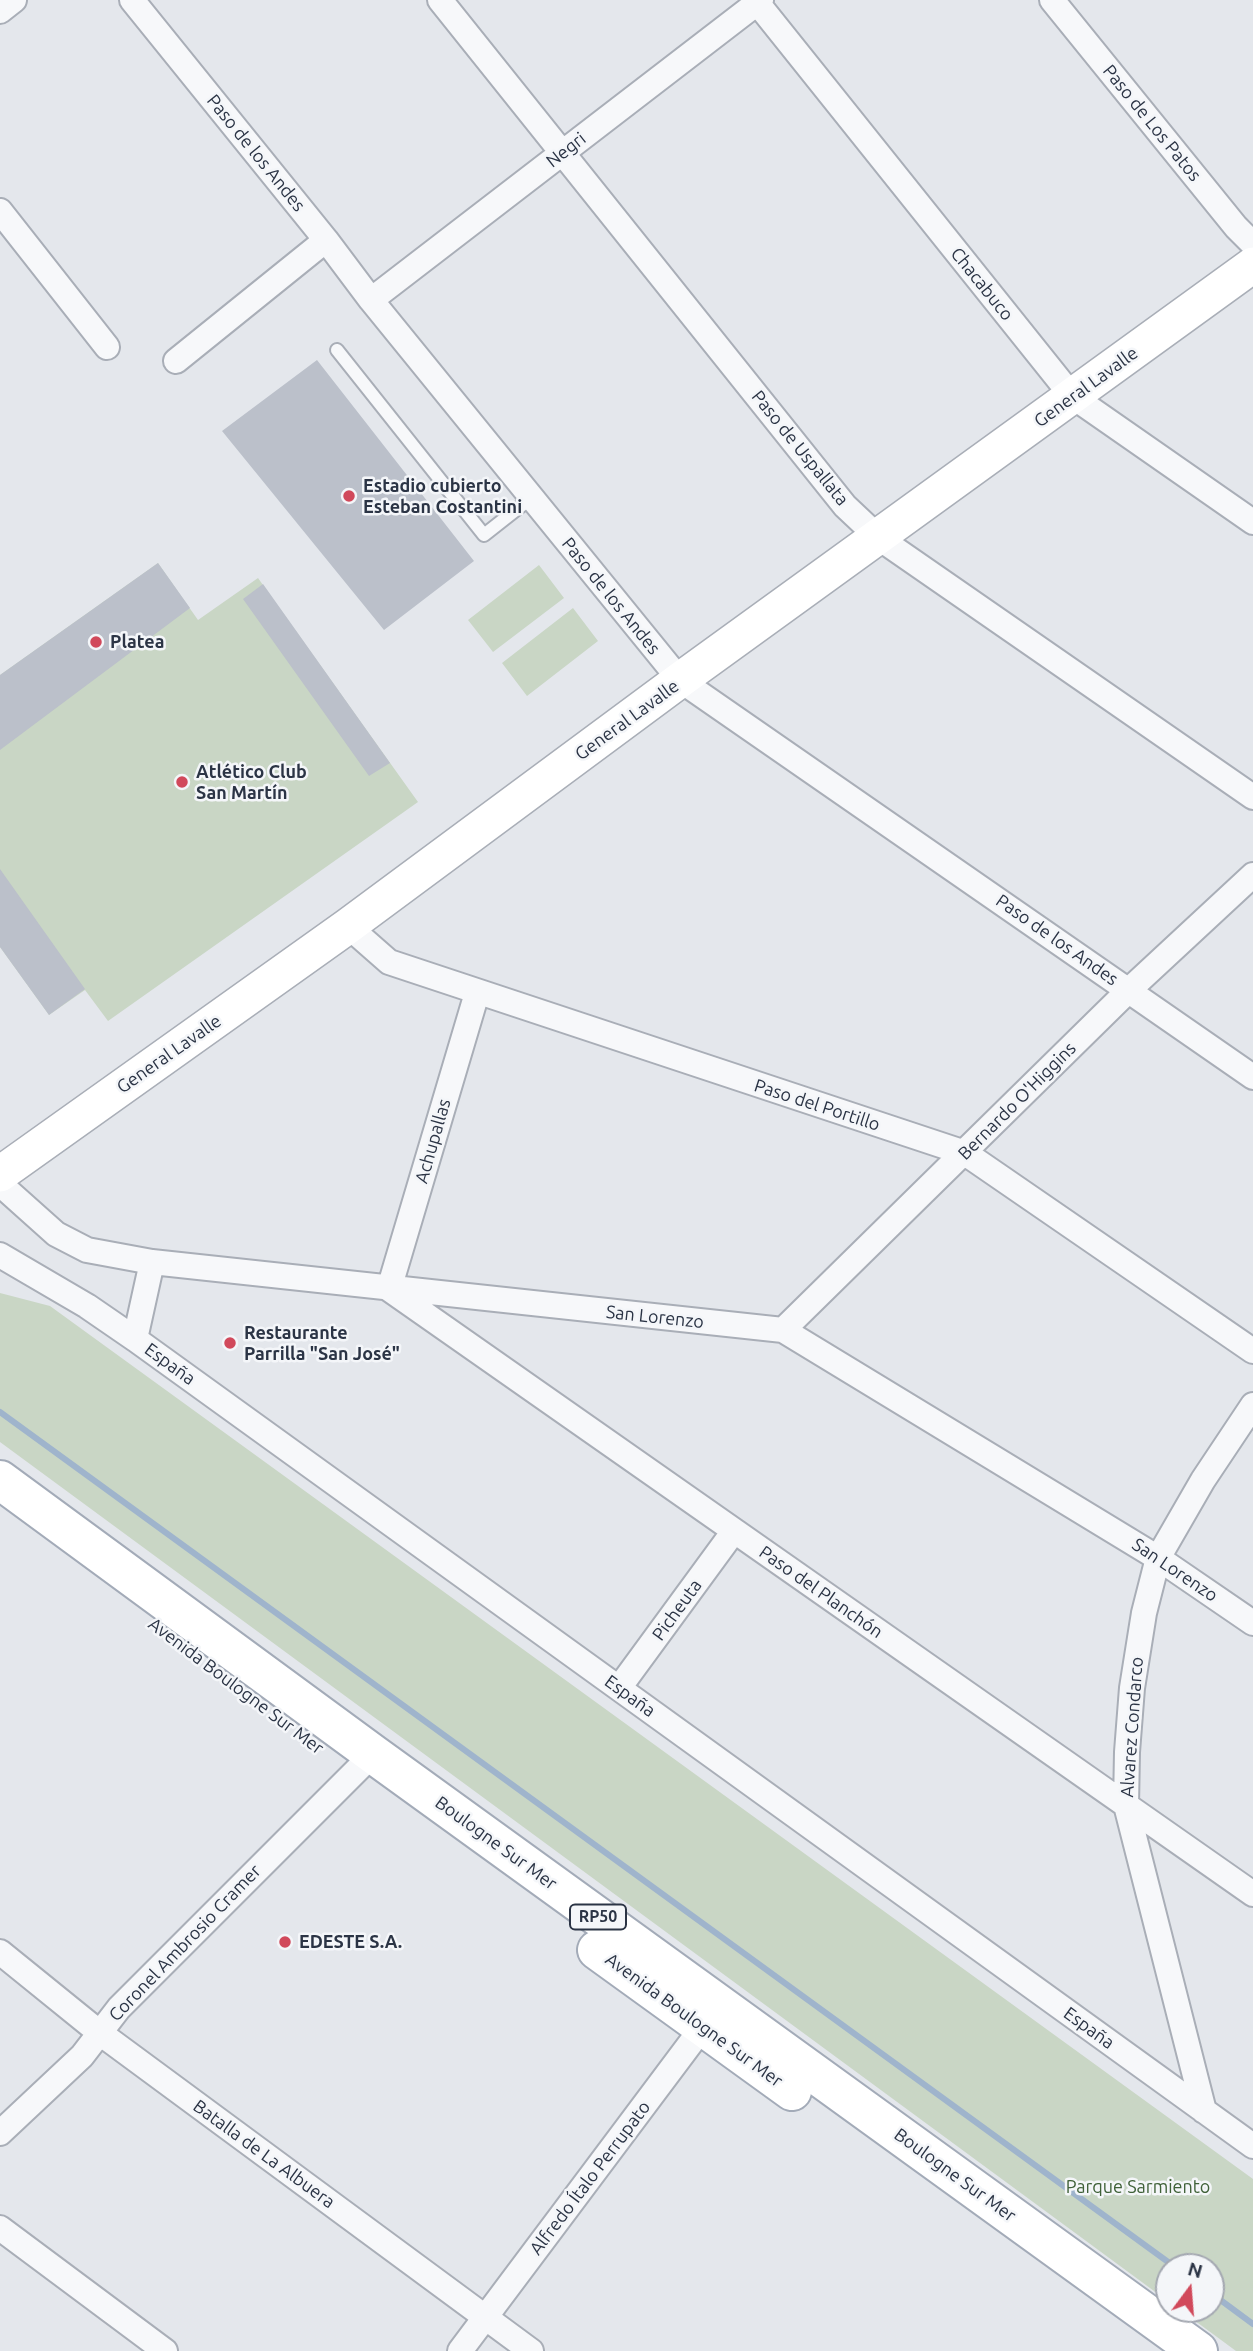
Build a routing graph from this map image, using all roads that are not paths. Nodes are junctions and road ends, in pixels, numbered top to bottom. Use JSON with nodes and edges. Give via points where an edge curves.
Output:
{"nodes":[{"id":1,"x":14,"y":0,"type":"edge"},
{"id":2,"x":132,"y":0,"type":"edge"},
{"id":3,"x":440,"y":0,"type":"edge"},
{"id":4,"x":1052,"y":0,"type":"edge"},
{"id":5,"x":758,"y":1,"type":"edge"},
{"id":6,"x":0,"y":11,"type":"edge"},
{"id":7,"x":563,"y":152,"type":"junction"},
{"id":8,"x":0,"y":211,"type":"edge"},
{"id":9,"x":326,"y":240,"type":"junction"},
{"id":10,"x":1253,"y":244,"type":"edge"},
{"id":11,"x":1253,"y":265,"type":"edge"},
{"id":12,"x":372,"y":300,"type":"junction"},
{"id":13,"x":107,"y":347,"type":"dead end"},
{"id":14,"x":337,"y":350,"type":"dead end"},
{"id":15,"x":176,"y":361,"type":"dead end"},
{"id":16,"x":1072,"y":396,"type":"junction"},
{"id":17,"x":531,"y":498,"type":"junction"},
{"id":18,"x":1253,"y":522,"type":"edge"},
{"id":19,"x":879,"y":538,"type":"junction"},
{"id":20,"x":680,"y":680,"type":"junction"},
{"id":21,"x":1253,"y":797,"type":"edge"},
{"id":22,"x":1253,"y":875,"type":"edge"},
{"id":23,"x":348,"y":926,"type":"junction"},
{"id":24,"x":1129,"y":990,"type":"junction"},
{"id":25,"x":477,"y":993,"type":"junction"},
{"id":26,"x":1253,"y":1077,"type":"edge"},
{"id":27,"x":965,"y":1153,"type":"junction"},
{"id":28,"x":0,"y":1174,"type":"edge"},
{"id":29,"x":0,"y":1184,"type":"edge"},
{"id":30,"x":0,"y":1255,"type":"edge"},
{"id":31,"x":152,"y":1262,"type":"junction"},
{"id":32,"x":389,"y":1289,"type":"junction"},
{"id":33,"x":783,"y":1330,"type":"junction"},
{"id":34,"x":135,"y":1339,"type":"junction"},
{"id":35,"x":1253,"y":1351,"type":"edge"},
{"id":36,"x":1253,"y":1405,"type":"edge"},
{"id":37,"x":0,"y":1480,"type":"edge"},
{"id":38,"x":0,"y":1512,"type":"edge"},
{"id":39,"x":734,"y":1531,"type":"junction"},
{"id":40,"x":1158,"y":1558,"type":"junction"},
{"id":41,"x":1253,"y":1623,"type":"edge"},
{"id":42,"x":619,"y":1688,"type":"junction"},
{"id":43,"x":363,"y":1764,"type":"junction"},
{"id":44,"x":1126,"y":1805,"type":"junction"},
{"id":45,"x":1253,"y":1894,"type":"edge"},
{"id":46,"x":0,"y":1952,"type":"edge"},
{"id":47,"x":711,"y":2016,"type":"junction"},
{"id":48,"x":100,"y":2033,"type":"junction"},
{"id":49,"x":1204,"y":2111,"type":"junction"},
{"id":50,"x":0,"y":2133,"type":"edge"},
{"id":51,"x":1253,"y":2146,"type":"edge"},
{"id":52,"x":0,"y":2228,"type":"edge"},
{"id":53,"x":485,"y":2317,"type":"junction"},
{"id":54,"x":165,"y":2351,"type":"edge"},
{"id":55,"x":460,"y":2351,"type":"edge"},
{"id":56,"x":531,"y":2351,"type":"edge"},
{"id":57,"x":1153,"y":2351,"type":"edge"},
{"id":58,"x":1198,"y":2351,"type":"edge"}],
"edges":[{"from":1,"to":6,"type":"street"},
{"from":2,"to":9,"type":"street","name":"Paso de los Andes"},
{"from":3,"to":7,"type":"street","name":"Paso de Uspallata"},
{"from":4,"to":10,"type":"street","name":"Paso de Los Patos"},
{"from":5,"to":7,"type":"street","name":"Negri"},
{"from":5,"to":16,"type":"street","name":"Chacabuco"},
{"from":7,"to":12,"type":"street","name":"Negri"},
{"from":7,"to":19,"type":"street","name":"Paso de Uspallata","via":[[845,506]]},
{"from":8,"to":13,"type":"street"},
{"from":9,"to":12,"type":"street","name":"Paso de los Andes"},
{"from":9,"to":15,"type":"street"},
{"from":11,"to":16,"type":"main road","name":"General Lavalle"},
{"from":12,"to":17,"type":"street","name":"Paso de los Andes"},
{"from":14,"to":17,"type":"lane","via":[[484,535]]},
{"from":16,"to":18,"type":"street","name":"Chacabuco"},
{"from":16,"to":19,"type":"main road","name":"General Lavalle"},
{"from":17,"to":20,"type":"street","name":"Paso de los Andes"},
{"from":19,"to":20,"type":"main road","name":"General Lavalle"},
{"from":19,"to":21,"type":"street","name":"Paso de Uspallata"},
{"from":20,"to":23,"type":"main road","name":"General Lavalle"},
{"from":20,"to":24,"type":"street","name":"Paso de los Andes"},
{"from":22,"to":24,"type":"street","name":"Bernardo O'Higgins"},
{"from":23,"to":25,"type":"street","name":"Paso del Portillo","via":[[389,962]]},
{"from":23,"to":28,"type":"main road","name":"General Lavalle"},
{"from":24,"to":26,"type":"street","name":"Paso de los Andes"},
{"from":24,"to":27,"type":"street","name":"Bernardo O'Higgins"},
{"from":25,"to":27,"type":"street","name":"Paso del Portillo"},
{"from":25,"to":32,"type":"street","name":"Achupallas"},
{"from":27,"to":33,"type":"street","name":"Bernardo O'Higgins"},
{"from":27,"to":35,"type":"street","name":"Paso del Portillo"},
{"from":29,"to":31,"type":"street","name":"San Lorenzo","via":[[56,1234],[77,1245]]},
{"from":30,"to":34,"type":"street","name":"España"},
{"from":31,"to":32,"type":"street","name":"San Lorenzo"},
{"from":31,"to":34,"type":"street"},
{"from":32,"to":33,"type":"street","name":"San Lorenzo"},
{"from":32,"to":39,"type":"street","name":"Paso del Planchón"},
{"from":33,"to":40,"type":"street","name":"San Lorenzo"},
{"from":34,"to":42,"type":"street","name":"España"},
{"from":36,"to":40,"type":"street","name":"Alvarez Condarco"},
{"from":37,"to":43,"type":"main road","number":"RP50"},
{"from":38,"to":43,"type":"main road","name":"Avenida Boulogne Sur Mer","number":"RP50"},
{"from":39,"to":42,"type":"street","name":"Picheuta"},
{"from":39,"to":44,"type":"street","name":"Paso del Planchón"},
{"from":40,"to":41,"type":"street","name":"San Lorenzo"},
{"from":40,"to":44,"type":"street","name":"Alvarez Condarco","via":[[1132,1688]]},
{"from":42,"to":49,"type":"street","name":"España"},
{"from":43,"to":47,"type":"main road","name":"Avenida Boulogne Sur Mer","number":"RP50"},
{"from":43,"to":48,"type":"street","name":"Coronel Ambrosio Cramer","via":[[118,2008]]},
{"from":44,"to":45,"type":"street","name":"Paso del Planchón"},
{"from":44,"to":49,"type":"street","name":"Alvarez Condarco"},
{"from":46,"to":48,"type":"street","name":"Batalla de La Albuera"},
{"from":47,"to":53,"type":"street","name":"Alfredo Ítalo Perrupato"},
{"from":47,"to":57,"type":"main road","name":"Avenida Boulogne Sur Mer","number":"RP50"},
{"from":47,"to":58,"type":"main road","name":"Boulogne Sur Mer","number":"RP50"},
{"from":48,"to":50,"type":"street","name":"Coronel Ambrosio Cramer","via":[[82,2056]]},
{"from":48,"to":53,"type":"street","name":"Batalla de La Albuera"},
{"from":49,"to":51,"type":"street","name":"España"},
{"from":52,"to":54,"type":"street"},
{"from":53,"to":55,"type":"street","name":"Alfredo Ítalo Perrupato"},
{"from":53,"to":56,"type":"street","name":"Batalla de La Albuera"}]}
